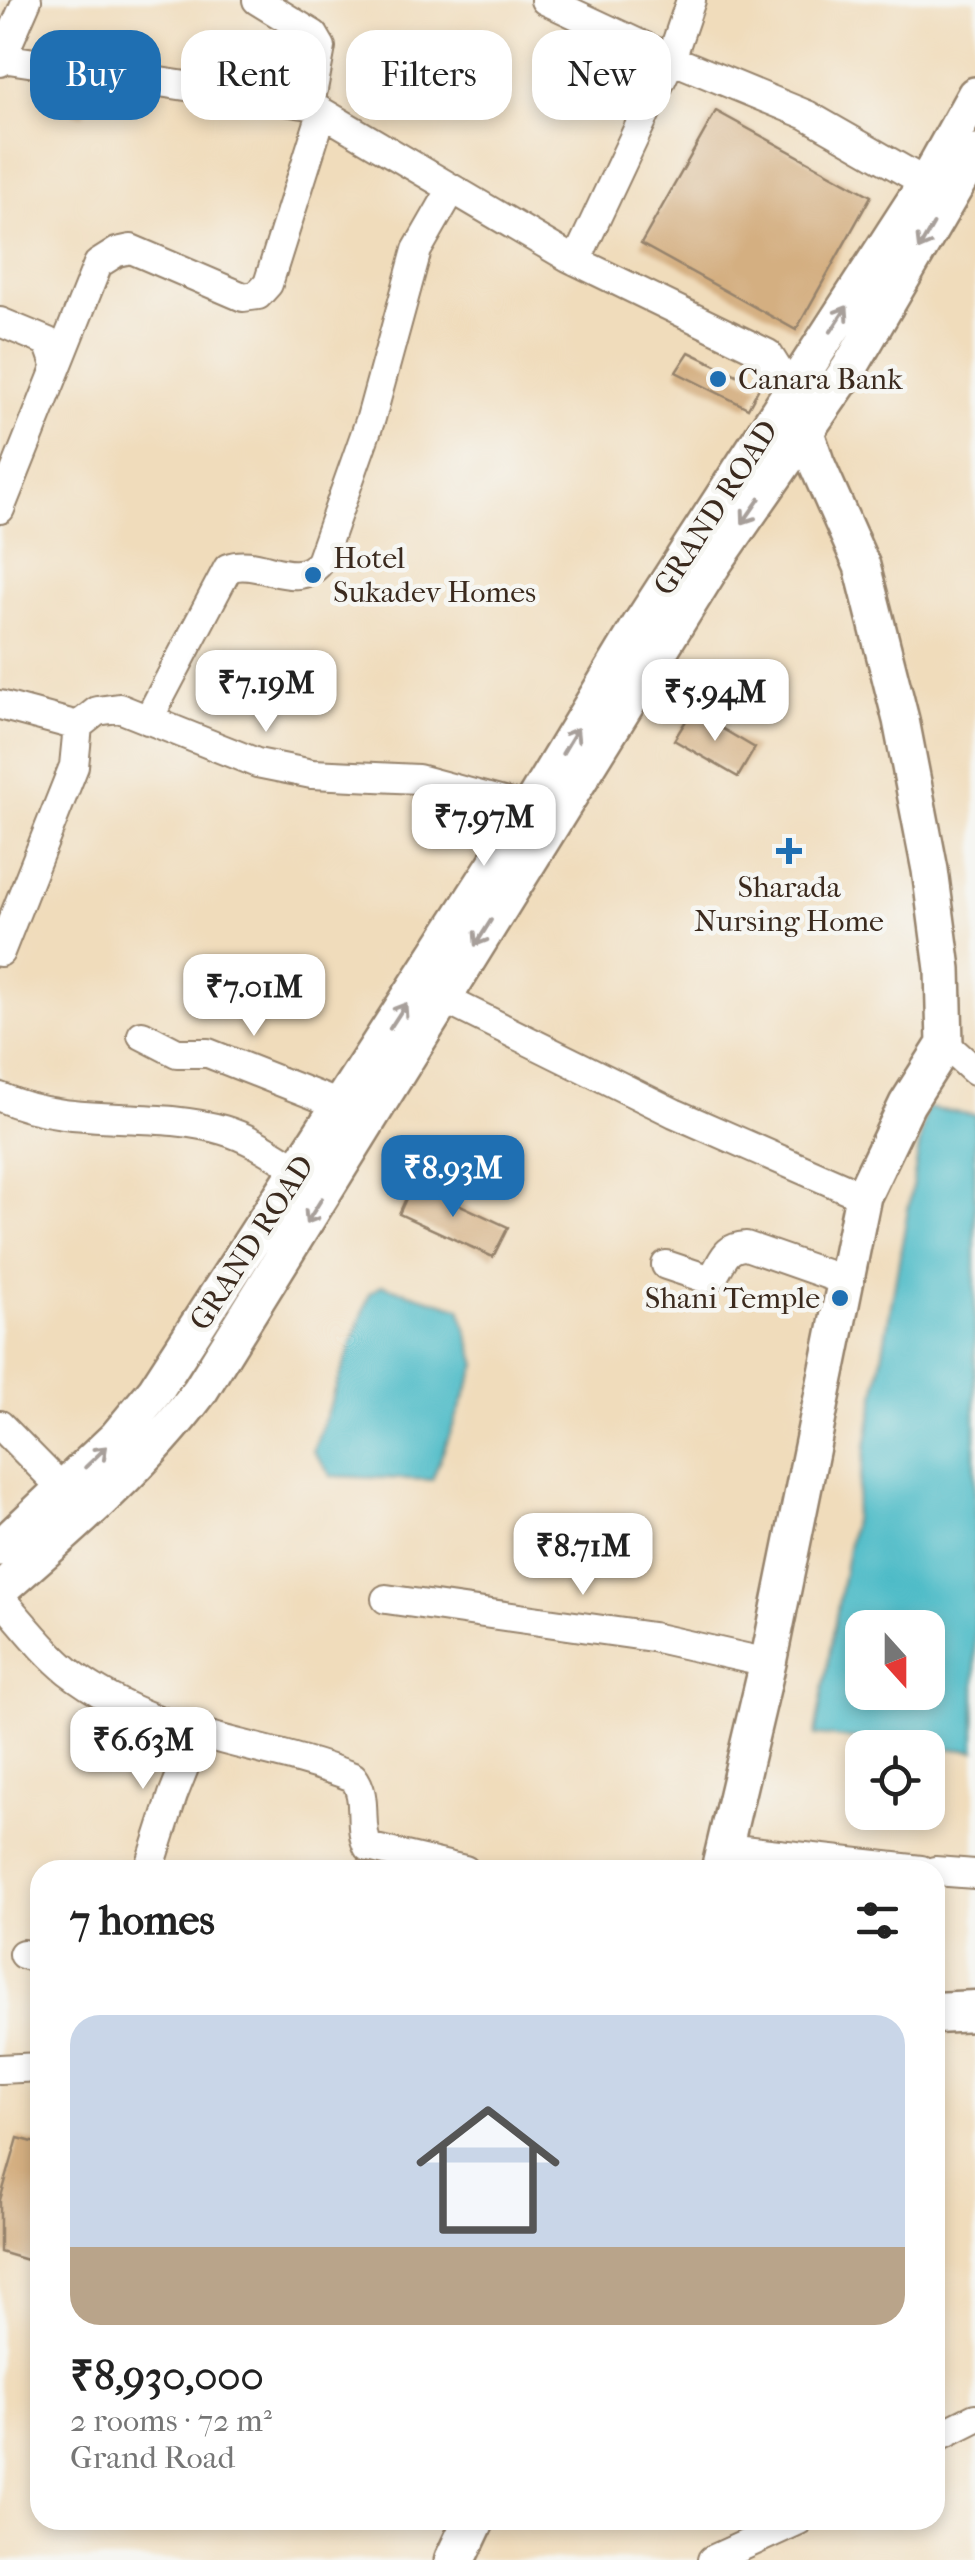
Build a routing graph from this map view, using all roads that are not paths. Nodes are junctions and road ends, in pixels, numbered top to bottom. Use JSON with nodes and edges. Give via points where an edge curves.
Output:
{"nodes":[{"id":1,"x":27,"y":0,"type":"edge"},
{"id":2,"x":256,"y":0,"type":"edge"},
{"id":3,"x":545,"y":0,"type":"edge"},
{"id":4,"x":690,"y":0,"type":"edge"},
{"id":5,"x":306,"y":30,"type":"edge"},
{"id":6,"x":609,"y":30,"type":"edge"},
{"id":7,"x":671,"y":56,"type":"edge"},
{"id":8,"x":671,"y":59,"type":"edge"},
{"id":9,"x":1,"y":60,"type":"edge"},
{"id":10,"x":181,"y":88,"type":"edge"},
{"id":11,"x":975,"y":95,"type":"edge"},
{"id":12,"x":326,"y":115,"type":"edge"},
{"id":13,"x":313,"y":120,"type":"edge"},
{"id":14,"x":642,"y":120,"type":"edge"},
{"id":15,"x":975,"y":155,"type":"edge"},
{"id":16,"x":926,"y":183,"type":"junction"},
{"id":17,"x":452,"y":189,"type":"junction"},
{"id":18,"x":576,"y":261,"type":"junction"},
{"id":19,"x":0,"y":322,"type":"edge"},
{"id":20,"x":56,"y":364,"type":"junction"},
{"id":21,"x":792,"y":392,"type":"junction"},
{"id":22,"x":806,"y":433,"type":"junction"},
{"id":23,"x":0,"y":509,"type":"edge"},
{"id":24,"x":0,"y":705,"type":"edge"},
{"id":25,"x":148,"y":720,"type":"junction"},
{"id":26,"x":78,"y":726,"type":"junction"},
{"id":27,"x":529,"y":809,"type":"junction"},
{"id":28,"x":0,"y":952,"type":"edge"},
{"id":29,"x":442,"y":998,"type":"junction"},
{"id":30,"x":142,"y":1035,"type":"dead end"},
{"id":31,"x":945,"y":1044,"type":"junction"},
{"id":32,"x":975,"y":1071,"type":"edge"},
{"id":33,"x":0,"y":1098,"type":"edge"},
{"id":34,"x":340,"y":1106,"type":"junction"},
{"id":35,"x":299,"y":1170,"type":"junction"},
{"id":36,"x":863,"y":1196,"type":"junction"},
{"id":37,"x":666,"y":1265,"type":"dead end"},
{"id":38,"x":846,"y":1281,"type":"junction"},
{"id":39,"x":0,"y":1425,"type":"edge"},
{"id":40,"x":63,"y":1489,"type":"junction"},
{"id":41,"x":0,"y":1548,"type":"edge"},
{"id":42,"x":0,"y":1590,"type":"edge"},
{"id":43,"x":0,"y":1598,"type":"edge"},
{"id":44,"x":386,"y":1599,"type":"dead end"},
{"id":45,"x":768,"y":1664,"type":"junction"},
{"id":46,"x":198,"y":1735,"type":"junction"},
{"id":47,"x":722,"y":1859,"type":"edge"},
{"id":48,"x":151,"y":1860,"type":"edge"},
{"id":49,"x":421,"y":1860,"type":"edge"},
{"id":50,"x":945,"y":1872,"type":"edge"},
{"id":51,"x":975,"y":1874,"type":"edge"},
{"id":52,"x":975,"y":2011,"type":"edge"},
{"id":53,"x":945,"y":2012,"type":"edge"},
{"id":54,"x":30,"y":2068,"type":"edge"},
{"id":55,"x":0,"y":2069,"type":"edge"},
{"id":56,"x":975,"y":2418,"type":"edge"},
{"id":57,"x":945,"y":2433,"type":"edge"},
{"id":58,"x":469,"y":2530,"type":"edge"},
{"id":59,"x":777,"y":2530,"type":"edge"},
{"id":60,"x":455,"y":2560,"type":"edge"},
{"id":61,"x":712,"y":2560,"type":"edge"}],
"edges":[{"from":1,"to":9,"type":"street"},
{"from":2,"to":5,"type":"street"},
{"from":3,"to":6,"type":"street"},
{"from":4,"to":7,"type":"street"},
{"from":8,"to":16,"type":"street","via":[[807,115]]},
{"from":9,"to":10,"type":"street"},
{"from":11,"to":16,"type":"main road","name":"GRAND ROAD"},
{"from":12,"to":17,"type":"street"},
{"from":13,"to":20,"type":"street","via":[[268,284],[258,295],[244,298],[131,249],[117,252],[98,264]]},
{"from":14,"to":18,"type":"street"},
{"from":15,"to":22,"type":"main road","name":"GRAND ROAD","one_way":true},
{"from":21,"to":16,"type":"main road","name":"GRAND ROAD","one_way":true},
{"from":17,"to":18,"type":"street"},
{"from":17,"to":25,"type":"street","via":[[417,250],[371,418],[320,562],[302,575],[228,568]]},
{"from":18,"to":21,"type":"street","via":[[768,354]]},
{"from":19,"to":20,"type":"street","via":[[48,342]]},
{"from":20,"to":23,"type":"street"},
{"from":21,"to":22,"type":"main road"},
{"from":27,"to":21,"type":"main road","name":"GRAND ROAD","one_way":true},
{"from":22,"to":29,"type":"main road","name":"GRAND ROAD","one_way":true,"via":[[714,563]]},
{"from":22,"to":31,"type":"main road","via":[[862,566],[901,720],[944,969]]},
{"from":24,"to":26,"type":"street"},
{"from":25,"to":26,"type":"street","via":[[107,708]]},
{"from":25,"to":27,"type":"street","via":[[257,762],[312,774],[418,779]]},
{"from":26,"to":28,"type":"street","via":[[74,766]]},
{"from":34,"to":27,"type":"main road","name":"GRAND ROAD","one_way":true},
{"from":29,"to":36,"type":"street","via":[[674,1113]]},
{"from":29,"to":42,"type":"main road","name":"GRAND ROAD","one_way":true,"via":[[182,1414]]},
{"from":30,"to":34,"type":"street","via":[[177,1053],[208,1054]]},
{"from":31,"to":32,"type":"street"},
{"from":31,"to":36,"type":"main road","via":[[906,1104]]},
{"from":33,"to":35,"type":"street","via":[[48,1113],[222,1129]]},
{"from":34,"to":35,"type":"main road","name":"GRAND ROAD"},
{"from":40,"to":35,"type":"main road","name":"GRAND ROAD","one_way":true,"via":[[155,1391]]},
{"from":36,"to":38,"type":"main road"},
{"from":37,"to":38,"type":"street","via":[[705,1278],[734,1247],[746,1246]]},
{"from":38,"to":45,"type":"main road"},
{"from":39,"to":40,"type":"street"},
{"from":40,"to":41,"type":"main road","name":"GRAND ROAD"},
{"from":43,"to":46,"type":"street","via":[[66,1668],[152,1718]]},
{"from":44,"to":45,"type":"street","via":[[652,1637]]},
{"from":45,"to":47,"type":"main road"},
{"from":46,"to":48,"type":"street"},
{"from":46,"to":49,"type":"street","via":[[354,1777],[368,1848]]},
{"from":50,"to":51,"type":"street"},
{"from":52,"to":53,"type":"highway"},
{"from":54,"to":55,"type":"street"},
{"from":56,"to":57,"type":"street"},
{"from":58,"to":60,"type":"highway"},
{"from":59,"to":61,"type":"street"}]}
